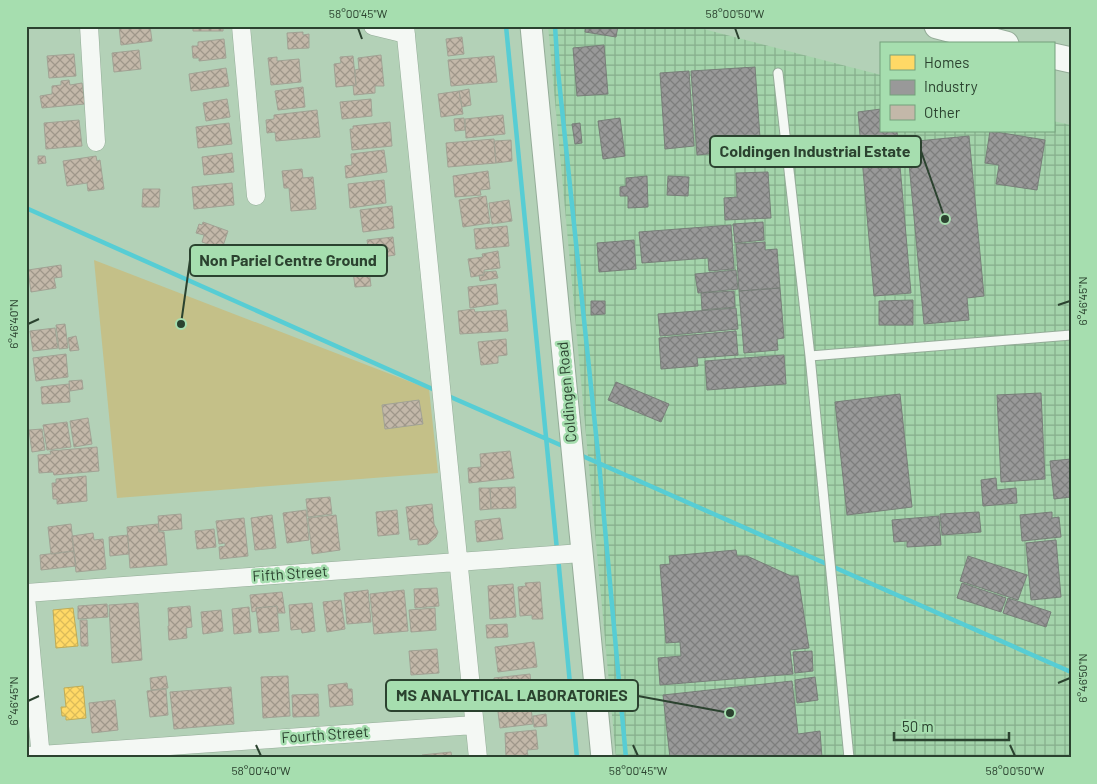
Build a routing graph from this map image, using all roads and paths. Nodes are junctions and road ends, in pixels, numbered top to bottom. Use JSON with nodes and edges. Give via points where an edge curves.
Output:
{"nodes":[{"id":1,"x":89,"y":26,"type":"edge"},
{"id":2,"x":242,"y":26,"type":"edge"},
{"id":3,"x":373,"y":26,"type":"edge"},
{"id":4,"x":532,"y":26,"type":"edge"},
{"id":5,"x":937,"y":26,"type":"edge"},
{"id":6,"x":405,"y":30,"type":"edge"},
{"id":7,"x":998,"y":42,"type":"edge"},
{"id":8,"x":1054,"y":56,"type":"edge"},
{"id":9,"x":1071,"y":60,"type":"edge"},
{"id":10,"x":778,"y":73,"type":"dead end"},
{"id":11,"x":96,"y":142,"type":"dead end"},
{"id":12,"x":256,"y":196,"type":"dead end"},
{"id":13,"x":1071,"y":335,"type":"edge"},
{"id":14,"x":810,"y":356,"type":"junction"},
{"id":15,"x":568,"y":554,"type":"junction"},
{"id":16,"x":458,"y":562,"type":"junction"},
{"id":17,"x":26,"y":595,"type":"edge"},
{"id":18,"x":474,"y":725,"type":"junction"},
{"id":19,"x":36,"y":756,"type":"edge"},
{"id":20,"x":478,"y":758,"type":"edge"},
{"id":21,"x":602,"y":758,"type":"edge"},
{"id":22,"x":849,"y":758,"type":"edge"}],
"edges":[{"from":1,"to":11,"type":"street"},
{"from":2,"to":12,"type":"street"},
{"from":3,"to":6,"type":"street"},
{"from":4,"to":15,"type":"street","name":"Coldingen Road"},
{"from":5,"to":7,"type":"main road"},
{"from":6,"to":16,"type":"street"},
{"from":8,"to":9,"type":"main road"},
{"from":10,"to":14,"type":"lane"},
{"from":13,"to":14,"type":"lane"},
{"from":14,"to":22,"type":"lane"},
{"from":15,"to":16,"type":"street","name":"Fifth Street"},
{"from":15,"to":21,"type":"street","name":"Coldingen Road"},
{"from":16,"to":17,"type":"street","name":"Fifth Street"},
{"from":16,"to":18,"type":"street"},
{"from":17,"to":19,"type":"street"},
{"from":18,"to":19,"type":"street","name":"Fourth Street"},
{"from":18,"to":20,"type":"street"}]}
